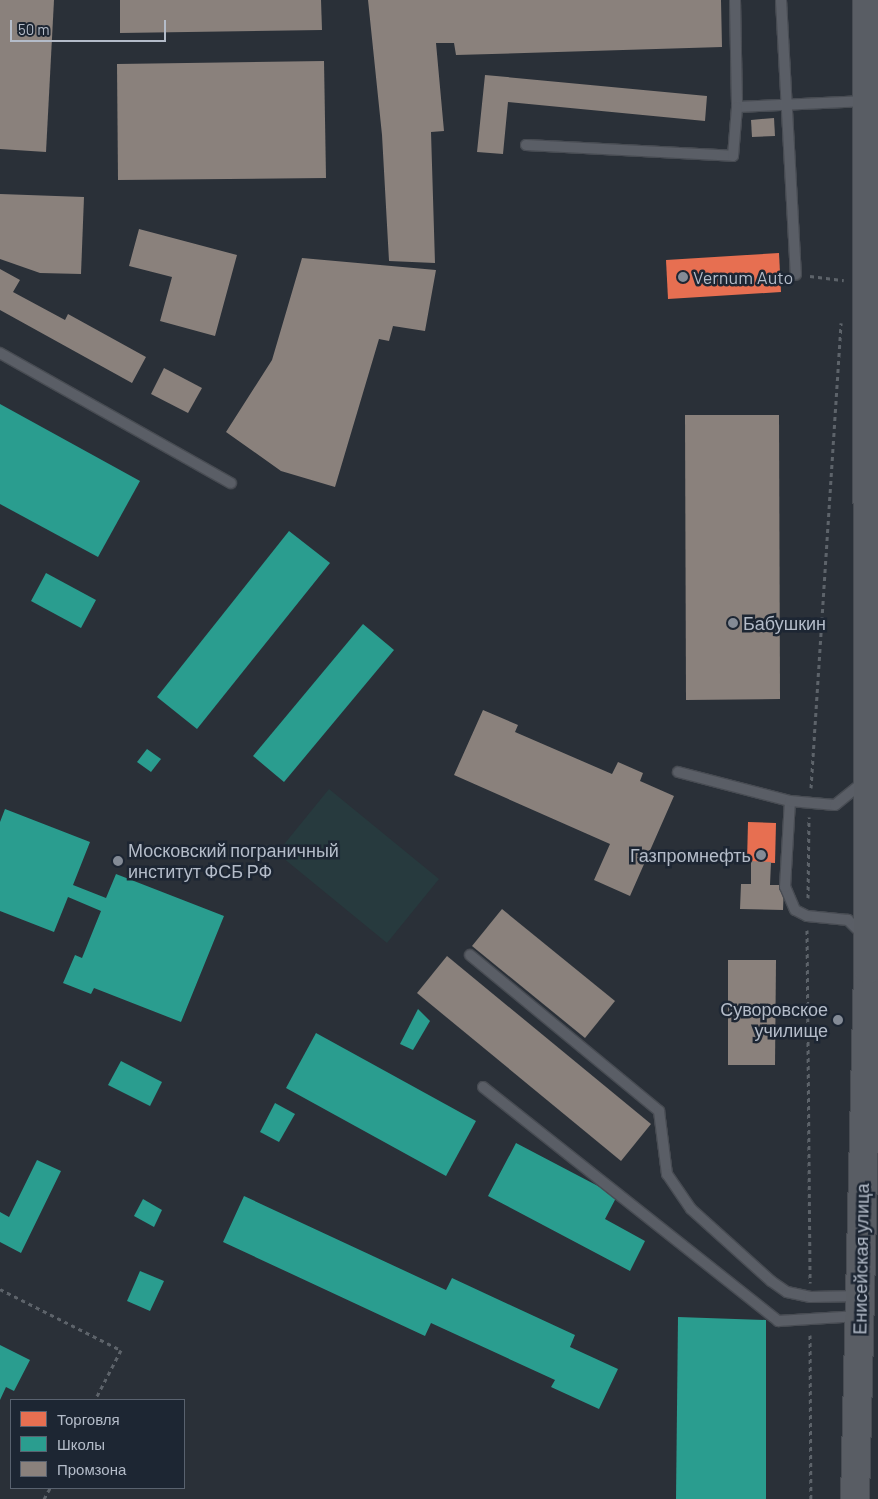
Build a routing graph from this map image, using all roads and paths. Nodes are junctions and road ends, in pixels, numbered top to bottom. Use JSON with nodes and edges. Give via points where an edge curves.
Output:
{"nodes":[{"id":1,"x":735,"y":0,"type":"edge"},
{"id":2,"x":781,"y":0,"type":"edge"},
{"id":3,"x":867,"y":0,"type":"edge"},
{"id":4,"x":867,"y":100,"type":"junction"},
{"id":5,"x":737,"y":107,"type":"junction"},
{"id":6,"x":786,"y":107,"type":"junction"},
{"id":7,"x":526,"y":145,"type":"dead end"},
{"id":8,"x":796,"y":275,"type":"joint"},
{"id":9,"x":844,"y":290,"type":"dead end"},
{"id":10,"x":842,"y":319,"type":"dead end"},
{"id":11,"x":0,"y":353,"type":"edge"},
{"id":12,"x":231,"y":483,"type":"dead end"},
{"id":13,"x":678,"y":772,"type":"dead end"},
{"id":14,"x":868,"y":779,"type":"junction"},
{"id":15,"x":790,"y":801,"type":"junction"},
{"id":16,"x":810,"y":804,"type":"junction"},
{"id":17,"x":807,"y":916,"type":"junction"},
{"id":18,"x":868,"y":939,"type":"junction"},
{"id":19,"x":470,"y":956,"type":"dead end"},
{"id":20,"x":483,"y":1087,"type":"dead end"},
{"id":21,"x":0,"y":1289,"type":"edge"},
{"id":22,"x":810,"y":1297,"type":"junction"},
{"id":23,"x":860,"y":1306,"type":"junction"},
{"id":24,"x":810,"y":1319,"type":"junction"},
{"id":25,"x":96,"y":1399,"type":"edge"},
{"id":26,"x":811,"y":1499,"type":"edge"},
{"id":27,"x":855,"y":1499,"type":"edge"}],
"edges":[{"from":1,"to":5,"type":"lane"},
{"from":2,"to":6,"type":"lane"},
{"from":3,"to":4,"type":"main road","name":"Енисейская улица"},
{"from":4,"to":6,"type":"lane"},
{"from":4,"to":14,"type":"main road","name":"Енисейская улица"},
{"from":5,"to":6,"type":"lane"},
{"from":5,"to":7,"type":"lane","via":[[733,156]]},
{"from":6,"to":8,"type":"lane"},
{"from":8,"to":9,"type":"path","via":[[844,280]]},
{"from":10,"to":16,"type":"path"},
{"from":11,"to":12,"type":"lane"},
{"from":13,"to":15,"type":"lane"},
{"from":14,"to":16,"type":"lane","via":[[836,805]]},
{"from":14,"to":18,"type":"main road","name":"Енисейская улица"},
{"from":15,"to":16,"type":"lane"},
{"from":15,"to":17,"type":"lane","via":[[785,887],[796,910]]},
{"from":16,"to":17,"type":"path"},
{"from":17,"to":18,"type":"lane","via":[[848,920]]},
{"from":17,"to":22,"type":"path"},
{"from":18,"to":23,"type":"main road","name":"Енисейская улица"},
{"from":19,"to":22,"type":"lane","via":[[659,1111],[667,1174],[691,1209],[771,1281],[787,1292]]},
{"from":20,"to":24,"type":"lane","via":[[778,1321]]},
{"from":21,"to":25,"type":"path","via":[[121,1350]]},
{"from":22,"to":23,"type":"lane"},
{"from":23,"to":24,"type":"lane"},
{"from":23,"to":27,"type":"main road","name":"Енисейская улица"},
{"from":24,"to":26,"type":"path"}]}
